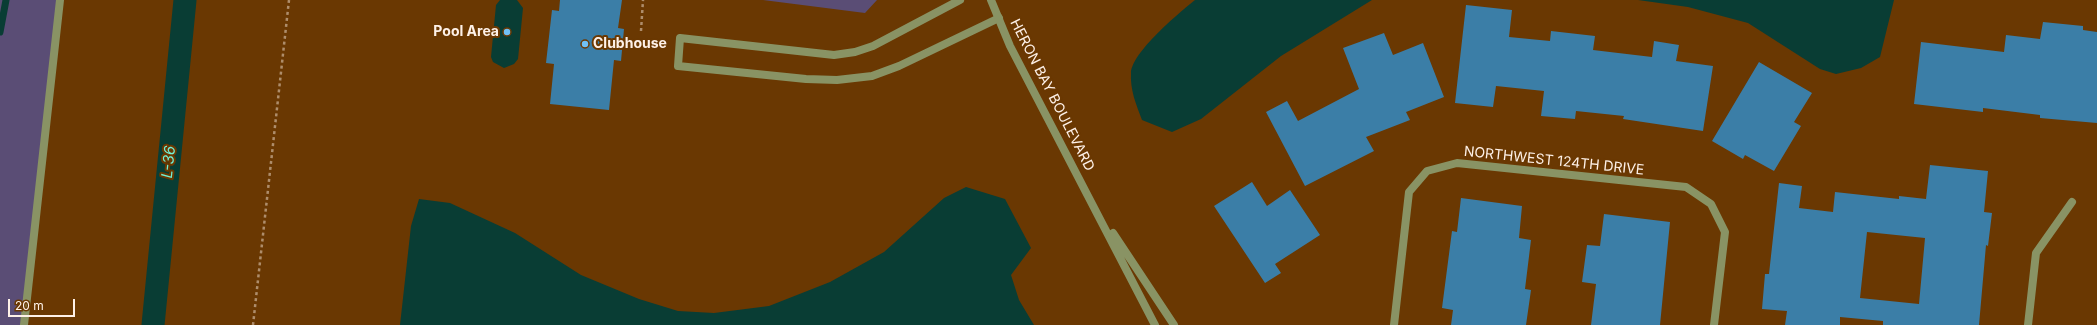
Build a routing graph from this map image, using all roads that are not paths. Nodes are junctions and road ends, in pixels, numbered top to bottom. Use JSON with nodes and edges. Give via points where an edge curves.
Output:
{"nodes":[{"id":1,"x":60,"y":0,"type":"edge"},
{"id":2,"x":960,"y":0,"type":"edge"},
{"id":3,"x":991,"y":0,"type":"edge"},
{"id":4,"x":999,"y":18,"type":"junction"},
{"id":5,"x":1092,"y":200,"type":"junction"},
{"id":6,"x":2072,"y":202,"type":"dead end"},
{"id":7,"x":24,"y":325,"type":"edge"},
{"id":8,"x":1155,"y":325,"type":"edge"},
{"id":9,"x":1174,"y":325,"type":"edge"},
{"id":10,"x":1394,"y":325,"type":"edge"},
{"id":11,"x":1714,"y":325,"type":"edge"},
{"id":12,"x":2028,"y":325,"type":"edge"}],
"edges":[{"from":1,"to":7,"type":"street"},
{"from":2,"to":4,"type":"street","via":[[872,46],[834,55],[680,38],[678,66],[806,79],[837,80],[872,76],[899,66]]},
{"from":3,"to":4,"type":"street","name":"HERON BAY BOULEVARD"},
{"from":4,"to":5,"type":"street","name":"HERON BAY BOULEVARD","via":[[1010,46]]},
{"from":5,"to":8,"type":"street","name":"HERON BAY BOULEVARD"},
{"from":5,"to":9,"type":"street","name":"HERON BAY BOULEVARD"},
{"from":6,"to":12,"type":"street","via":[[2036,254]]},
{"from":10,"to":11,"type":"street","name":"NORTHWEST 124TH DRIVE","via":[[1409,192],[1428,171],[1457,163],[1686,187],[1711,204],[1725,232]]}]}
